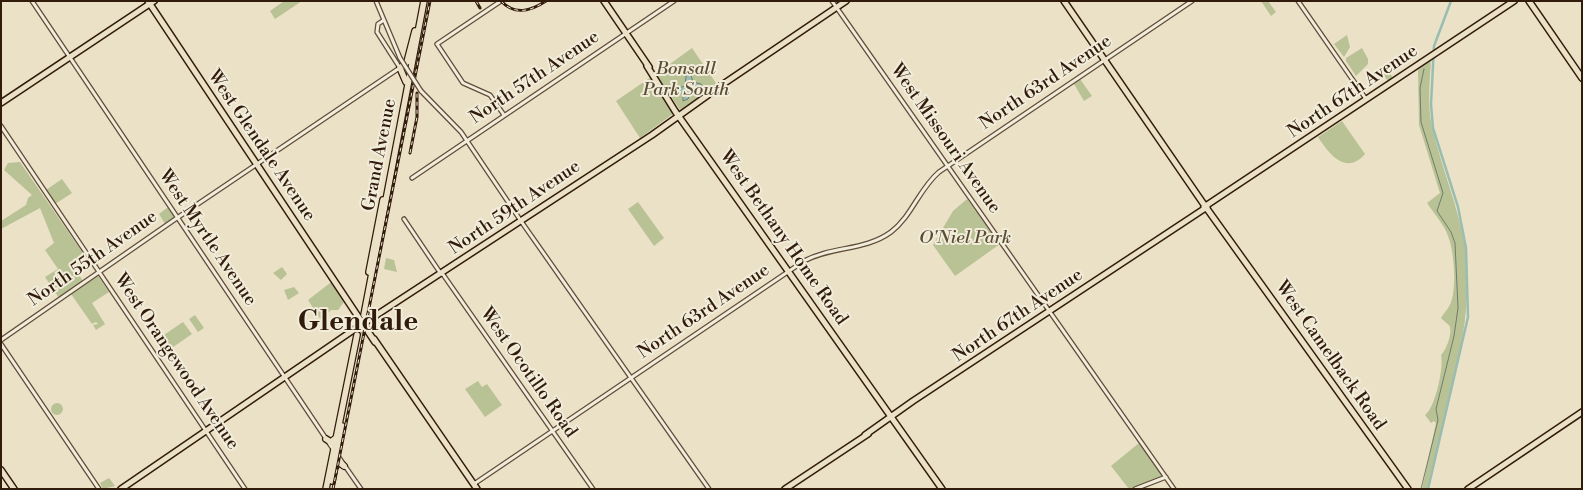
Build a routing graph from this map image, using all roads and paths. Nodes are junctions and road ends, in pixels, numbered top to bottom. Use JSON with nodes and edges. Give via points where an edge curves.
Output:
{"nodes":[{"id":1,"x":32,"y":1,"type":"edge"},
{"id":2,"x":376,"y":1,"type":"edge"},
{"id":3,"x":423,"y":1,"type":"edge"},
{"id":4,"x":501,"y":1,"type":"edge"},
{"id":5,"x":604,"y":1,"type":"edge"},
{"id":6,"x":674,"y":1,"type":"edge"},
{"id":7,"x":832,"y":1,"type":"edge"},
{"id":8,"x":846,"y":1,"type":"edge"},
{"id":9,"x":851,"y":1,"type":"edge"},
{"id":10,"x":1064,"y":1,"type":"edge"},
{"id":11,"x":1192,"y":1,"type":"edge"},
{"id":12,"x":1298,"y":1,"type":"edge"},
{"id":13,"x":1514,"y":1,"type":"edge"},
{"id":14,"x":1528,"y":1,"type":"edge"},
{"id":15,"x":151,"y":2,"type":"edge"},
{"id":16,"x":837,"y":9,"type":"junction"},
{"id":17,"x":384,"y":20,"type":"junction"},
{"id":18,"x":415,"y":31,"type":"junction"},
{"id":19,"x":626,"y":34,"type":"junction"},
{"id":20,"x":70,"y":57,"type":"junction"},
{"id":21,"x":1105,"y":60,"type":"junction"},
{"id":22,"x":400,"y":68,"type":"junction"},
{"id":23,"x":394,"y":73,"type":"junction"},
{"id":24,"x":404,"y":74,"type":"junction"},
{"id":25,"x":652,"y":74,"type":"junction"},
{"id":26,"x":1582,"y":78,"type":"edge"},
{"id":27,"x":406,"y":82,"type":"junction"},
{"id":28,"x":1366,"y":100,"type":"junction"},
{"id":29,"x":1,"y":103,"type":"edge"},
{"id":30,"x":679,"y":113,"type":"junction"},
{"id":31,"x":504,"y":115,"type":"junction"},
{"id":32,"x":1,"y":126,"type":"edge"},
{"id":33,"x":467,"y":140,"type":"junction"},
{"id":34,"x":256,"y":164,"type":"junction"},
{"id":35,"x":947,"y":166,"type":"junction"},
{"id":36,"x":412,"y":178,"type":"dead end"},
{"id":37,"x":1206,"y":207,"type":"junction"},
{"id":38,"x":177,"y":218,"type":"junction"},
{"id":39,"x":404,"y":219,"type":"dead end"},
{"id":40,"x":521,"y":221,"type":"junction"},
{"id":41,"x":98,"y":272,"type":"junction"},
{"id":42,"x":789,"y":272,"type":"junction"},
{"id":43,"x":441,"y":274,"type":"junction"},
{"id":44,"x":397,"y":303,"type":"junction"},
{"id":45,"x":350,"y":306,"type":"junction"},
{"id":46,"x":1049,"y":312,"type":"junction"},
{"id":47,"x":361,"y":316,"type":"junction"},
{"id":48,"x":374,"y":317,"type":"junction"},
{"id":49,"x":363,"y":326,"type":"junction"},
{"id":50,"x":1,"y":340,"type":"edge"},
{"id":51,"x":1,"y":344,"type":"edge"},
{"id":52,"x":631,"y":378,"type":"junction"},
{"id":53,"x":284,"y":379,"type":"junction"},
{"id":54,"x":1582,"y":412,"type":"edge"},
{"id":55,"x":891,"y":417,"type":"junction"},
{"id":56,"x":552,"y":431,"type":"junction"},
{"id":57,"x":205,"y":432,"type":"junction"},
{"id":58,"x":336,"y":438,"type":"junction"},
{"id":59,"x":326,"y":439,"type":"junction"},
{"id":60,"x":335,"y":452,"type":"junction"},
{"id":61,"x":344,"y":466,"type":"junction"},
{"id":62,"x":334,"y":469,"type":"junction"},
{"id":63,"x":1,"y":470,"type":"edge"},
{"id":64,"x":1166,"y":477,"type":"junction"},
{"id":65,"x":476,"y":486,"type":"edge"},
{"id":66,"x":14,"y":489,"type":"edge"},
{"id":67,"x":100,"y":489,"type":"edge"},
{"id":68,"x":121,"y":489,"type":"edge"},
{"id":69,"x":245,"y":489,"type":"edge"},
{"id":70,"x":326,"y":489,"type":"edge"},
{"id":71,"x":330,"y":489,"type":"edge"},
{"id":72,"x":360,"y":489,"type":"edge"},
{"id":73,"x":593,"y":489,"type":"edge"},
{"id":74,"x":709,"y":489,"type":"edge"},
{"id":75,"x":785,"y":489,"type":"edge"},
{"id":76,"x":942,"y":489,"type":"edge"},
{"id":77,"x":1135,"y":489,"type":"edge"},
{"id":78,"x":1174,"y":489,"type":"edge"},
{"id":79,"x":1408,"y":489,"type":"edge"},
{"id":80,"x":1468,"y":489,"type":"edge"}],
"edges":[{"from":1,"to":20,"type":"street","name":"West Myrtle Avenue"},
{"from":2,"to":17,"type":"street"},
{"from":3,"to":18,"type":"highway","name":"Grand Avenue"},
{"from":3,"to":47,"type":"highway","name":"Grand Avenue"},
{"from":4,"to":31,"type":"street","via":[[437,44],[463,83],[490,95]]},
{"from":5,"to":19,"type":"main road","name":"West Bethany Home Road"},
{"from":6,"to":19,"type":"street","name":"North 57th Avenue"},
{"from":7,"to":16,"type":"street","name":"West Missouri Avenue"},
{"from":8,"to":16,"type":"main road","name":"North 59th Avenue"},
{"from":9,"to":16,"type":"main road","name":"North 59th Avenue"},
{"from":10,"to":21,"type":"main road","name":"West Camelback Road"},
{"from":11,"to":21,"type":"street","name":"North 63rd Avenue"},
{"from":12,"to":28,"type":"street"},
{"from":13,"to":28,"type":"main road","name":"North 67th Avenue"},
{"from":14,"to":26,"type":"main road"},
{"from":15,"to":20,"type":"main road"},
{"from":15,"to":34,"type":"main road","name":"West Glendale Avenue"},
{"from":16,"to":30,"type":"main road","name":"North 59th Avenue"},
{"from":16,"to":35,"type":"street","name":"West Missouri Avenue"},
{"from":17,"to":22,"type":"street","via":[[377,27],[377,34]]},
{"from":17,"to":33,"type":"street","bridge":true,"via":[[409,75]]},
{"from":18,"to":22,"type":"highway","via":[[407,62]]},
{"from":18,"to":27,"type":"highway","name":"Grand Avenue"},
{"from":19,"to":25,"type":"main road","name":"West Bethany Home Road"},
{"from":19,"to":31,"type":"street","name":"North 57th Avenue"},
{"from":20,"to":29,"type":"main road"},
{"from":20,"to":38,"type":"street","name":"West Myrtle Avenue"},
{"from":21,"to":35,"type":"street","name":"North 63rd Avenue"},
{"from":21,"to":37,"type":"main road","name":"West Camelback Road"},
{"from":22,"to":23,"type":"street","name":"North 55th Avenue"},
{"from":22,"to":24,"type":"highway"},
{"from":23,"to":24,"type":"highway"},
{"from":23,"to":34,"type":"street","name":"North 55th Avenue"},
{"from":24,"to":27,"type":"highway"},
{"from":25,"to":30,"type":"main road","name":"West Bethany Home Road"},
{"from":25,"to":30,"type":"main road","name":"West Bethany Home Road"},
{"from":27,"to":47,"type":"highway","name":"Grand Avenue"},
{"from":28,"to":37,"type":"main road","name":"North 67th Avenue"},
{"from":30,"to":40,"type":"main road","name":"North 59th Avenue"},
{"from":30,"to":42,"type":"main road","name":"West Bethany Home Road"},
{"from":31,"to":33,"type":"street","name":"North 57th Avenue"},
{"from":32,"to":41,"type":"street","name":"West Orangewood Avenue"},
{"from":33,"to":36,"type":"street","name":"North 57th Avenue"},
{"from":33,"to":40,"type":"street"},
{"from":34,"to":38,"type":"street","name":"North 55th Avenue"},
{"from":34,"to":45,"type":"main road","name":"West Glendale Avenue"},
{"from":35,"to":42,"type":"street","name":"North 63rd Avenue","via":[[926,184],[906,216],[891,232],[864,245],[822,253]]},
{"from":35,"to":46,"type":"street","name":"West Missouri Avenue"},
{"from":37,"to":46,"type":"main road","name":"North 67th Avenue"},
{"from":37,"to":79,"type":"main road","name":"West Camelback Road"},
{"from":38,"to":41,"type":"street","name":"North 55th Avenue"},
{"from":38,"to":53,"type":"street","name":"West Myrtle Avenue"},
{"from":39,"to":43,"type":"street","name":"West Ocotillo Road"},
{"from":40,"to":43,"type":"main road","name":"North 59th Avenue"},
{"from":40,"to":52,"type":"street"},
{"from":41,"to":50,"type":"street","name":"North 55th Avenue"},
{"from":41,"to":57,"type":"street","name":"West Orangewood Avenue"},
{"from":42,"to":52,"type":"street","name":"North 63rd Avenue"},
{"from":42,"to":55,"type":"main road","name":"West Bethany Home Road"},
{"from":43,"to":44,"type":"main road","name":"North 59th Avenue"},
{"from":43,"to":56,"type":"street","name":"West Ocotillo Road"},
{"from":44,"to":48,"type":"main road","name":"North 59th Avenue"},
{"from":44,"to":49,"type":"main road","name":"North 59th Avenue"},
{"from":45,"to":47,"type":"main road","name":"West Glendale Avenue"},
{"from":45,"to":49,"type":"main road","name":"West Glendale Avenue"},
{"from":46,"to":55,"type":"main road","name":"North 67th Avenue"},
{"from":46,"to":64,"type":"street","name":"West Missouri Avenue"},
{"from":47,"to":48,"type":"main road","via":[[365,320]]},
{"from":47,"to":49,"type":"main road","name":"West Glendale Avenue"},
{"from":48,"to":49,"type":"main road","name":"North 59th Avenue"},
{"from":49,"to":53,"type":"main road","name":"North 59th Avenue"},
{"from":49,"to":65,"type":"main road","name":"West Glendale Avenue"},
{"from":51,"to":67,"type":"street"},
{"from":52,"to":56,"type":"street","name":"North 63rd Avenue"},
{"from":52,"to":74,"type":"street"},
{"from":53,"to":57,"type":"main road","name":"North 59th Avenue"},
{"from":53,"to":59,"type":"street","name":"West Myrtle Avenue"},
{"from":54,"to":80,"type":"main road"},
{"from":55,"to":75,"type":"main road","name":"North 67th Avenue"},
{"from":55,"to":76,"type":"main road","name":"West Bethany Home Road"},
{"from":56,"to":65,"type":"street","name":"North 63rd Avenue"},
{"from":56,"to":73,"type":"street","name":"West Ocotillo Road"},
{"from":57,"to":68,"type":"main road","name":"North 59th Avenue"},
{"from":57,"to":69,"type":"street","name":"West Orangewood Avenue"},
{"from":58,"to":59,"type":"highway","via":[[331,442]]},
{"from":58,"to":60,"type":"highway"},
{"from":58,"to":60,"type":"highway","via":[[358,335]]},
{"from":59,"to":60,"type":"street","name":"West Myrtle Avenue"},
{"from":60,"to":61,"type":"street","name":"West Myrtle Avenue"},
{"from":60,"to":62,"type":"highway"},
{"from":60,"to":70,"type":"highway"},
{"from":61,"to":62,"type":"highway","via":[[338,462]]},
{"from":61,"to":72,"type":"street","name":"West Myrtle Avenue"},
{"from":62,"to":71,"type":"highway"},
{"from":63,"to":66,"type":"main road"},
{"from":64,"to":77,"type":"street"},
{"from":64,"to":78,"type":"street","name":"West Missouri Avenue"}]}
